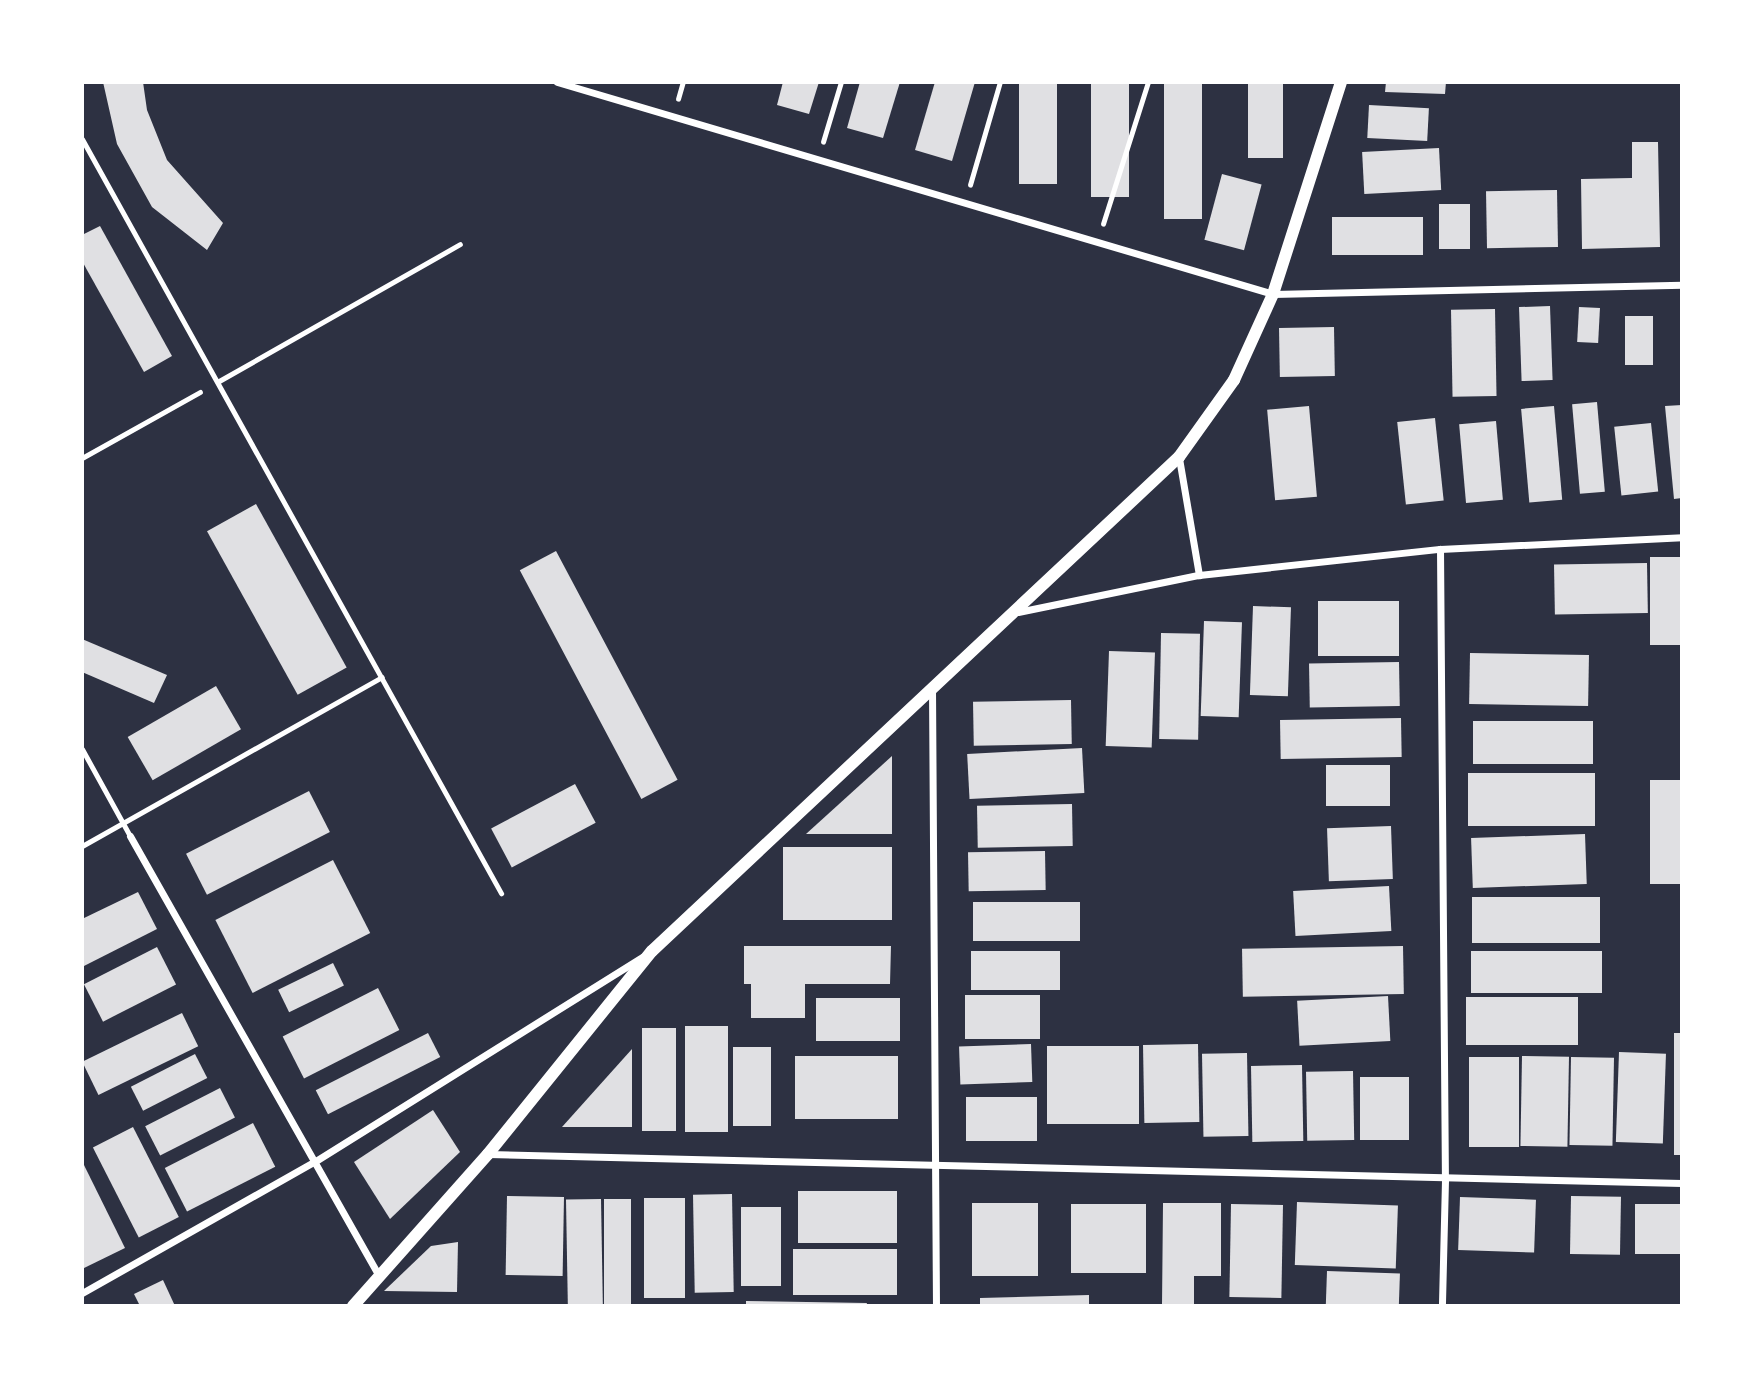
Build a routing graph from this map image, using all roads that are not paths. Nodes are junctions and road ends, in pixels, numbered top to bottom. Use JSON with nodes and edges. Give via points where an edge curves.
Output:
{"nodes":[{"id":1,"x":557,"y":82,"type":"edge"},
{"id":2,"x":1341,"y":82,"type":"edge"},
{"id":3,"x":82,"y":139,"type":"edge"},
{"id":4,"x":460,"y":244,"type":"dead end"},
{"id":5,"x":1682,"y":285,"type":"edge"},
{"id":6,"x":1273,"y":293,"type":"junction"},
{"id":7,"x":219,"y":381,"type":"junction"},
{"id":8,"x":1179,"y":457,"type":"junction"},
{"id":9,"x":1682,"y":537,"type":"edge"},
{"id":10,"x":1440,"y":549,"type":"junction"},
{"id":11,"x":1199,"y":575,"type":"junction"},
{"id":12,"x":1018,"y":612,"type":"junction"},
{"id":13,"x":382,"y":677,"type":"junction"},
{"id":14,"x":932,"y":688,"type":"junction"},
{"id":15,"x":82,"y":749,"type":"edge"},
{"id":16,"x":123,"y":822,"type":"junction"},
{"id":17,"x":130,"y":836,"type":"joint"},
{"id":18,"x":82,"y":846,"type":"edge"},
{"id":19,"x":500,"y":892,"type":"dead end"},
{"id":20,"x":652,"y":951,"type":"junction"},
{"id":21,"x":488,"y":1154,"type":"junction"},
{"id":22,"x":314,"y":1162,"type":"junction"},
{"id":23,"x":933,"y":1167,"type":"junction"},
{"id":24,"x":1445,"y":1180,"type":"junction"},
{"id":25,"x":1682,"y":1183,"type":"edge"},
{"id":26,"x":379,"y":1276,"type":"junction"},
{"id":27,"x":82,"y":1293,"type":"edge"},
{"id":28,"x":353,"y":1306,"type":"edge"},
{"id":29,"x":936,"y":1306,"type":"edge"},
{"id":30,"x":1441,"y":1306,"type":"edge"}],
"edges":[{"from":1,"to":6,"type":"street"},
{"from":2,"to":6,"type":"street"},
{"from":3,"to":7,"type":"lane"},
{"from":4,"to":7,"type":"lane"},
{"from":5,"to":6,"type":"street"},
{"from":6,"to":8,"type":"street","via":[[1234,380]]},
{"from":7,"to":13,"type":"lane"},
{"from":8,"to":11,"type":"street"},
{"from":8,"to":12,"type":"street"},
{"from":9,"to":10,"type":"street"},
{"from":10,"to":11,"type":"street"},
{"from":10,"to":24,"type":"street"},
{"from":11,"to":12,"type":"street"},
{"from":12,"to":14,"type":"street"},
{"from":13,"to":16,"type":"lane"},
{"from":13,"to":19,"type":"lane"},
{"from":14,"to":20,"type":"street"},
{"from":14,"to":23,"type":"street"},
{"from":15,"to":16,"type":"lane"},
{"from":16,"to":17,"type":"lane"},
{"from":16,"to":18,"type":"lane"},
{"from":17,"to":22,"type":"street"},
{"from":20,"to":21,"type":"street"},
{"from":20,"to":22,"type":"street"},
{"from":21,"to":23,"type":"street"},
{"from":21,"to":26,"type":"street"},
{"from":22,"to":26,"type":"street"},
{"from":22,"to":27,"type":"street"},
{"from":23,"to":24,"type":"street"},
{"from":23,"to":29,"type":"street"},
{"from":24,"to":25,"type":"street"},
{"from":24,"to":30,"type":"street"},
{"from":26,"to":28,"type":"street"}]}
